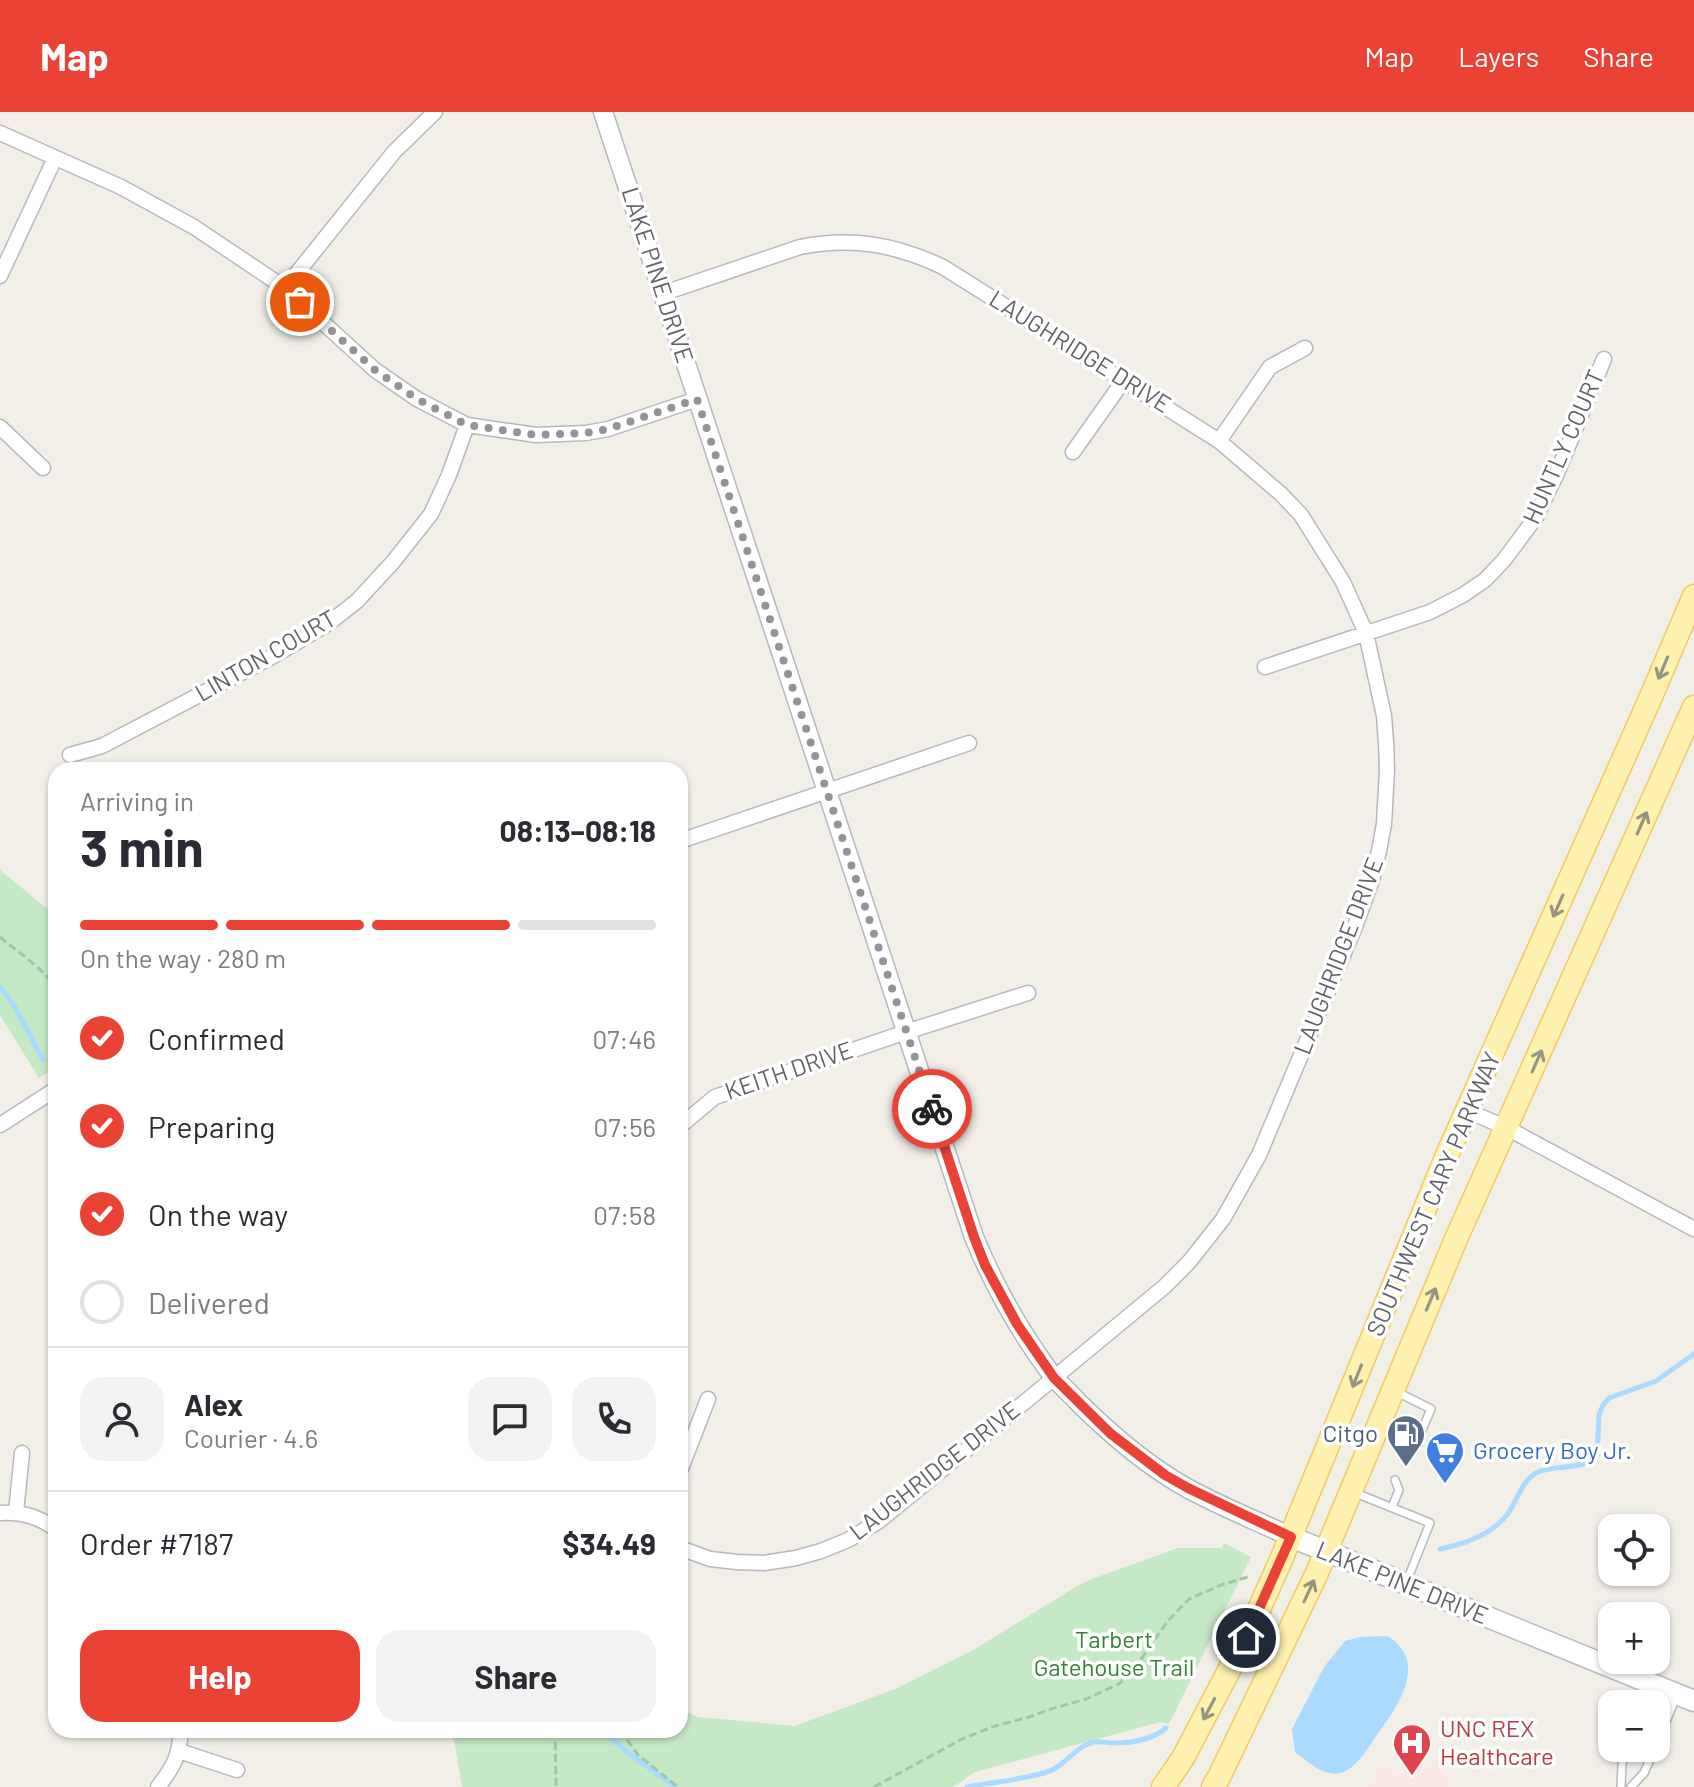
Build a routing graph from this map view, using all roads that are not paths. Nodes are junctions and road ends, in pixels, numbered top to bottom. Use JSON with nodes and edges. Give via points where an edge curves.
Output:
{"nodes":[{"id":1,"x":435,"y":112,"type":"edge"},
{"id":2,"x":603,"y":112,"type":"edge"},
{"id":3,"x":0,"y":133,"type":"edge"},
{"id":4,"x":55,"y":158,"type":"junction"},
{"id":5,"x":0,"y":276,"type":"edge"},
{"id":6,"x":285,"y":288,"type":"junction"},
{"id":7,"x":664,"y":293,"type":"junction"},
{"id":8,"x":1305,"y":348,"type":"dead end"},
{"id":9,"x":1604,"y":359,"type":"dead end"},
{"id":10,"x":1124,"y":380,"type":"junction"},
{"id":11,"x":697,"y":399,"type":"junction"},
{"id":12,"x":467,"y":425,"type":"junction"},
{"id":13,"x":0,"y":427,"type":"edge"},
{"id":14,"x":1219,"y":441,"type":"junction"},
{"id":15,"x":1073,"y":452,"type":"dead end"},
{"id":16,"x":43,"y":468,"type":"dead end"},
{"id":17,"x":1694,"y":596,"type":"edge"},
{"id":18,"x":1366,"y":633,"type":"junction"},
{"id":19,"x":1265,"y":667,"type":"dead end"},
{"id":20,"x":1694,"y":707,"type":"edge"},
{"id":21,"x":969,"y":743,"type":"dead end"},
{"id":22,"x":70,"y":755,"type":"dead end"},
{"id":23,"x":827,"y":792,"type":"junction"},
{"id":24,"x":688,"y":838,"type":"edge"},
{"id":25,"x":1028,"y":993,"type":"dead end"},
{"id":26,"x":906,"y":1032,"type":"junction"},
{"id":27,"x":48,"y":1094,"type":"edge"},
{"id":28,"x":1468,"y":1111,"type":"junction"},
{"id":29,"x":688,"y":1119,"type":"edge"},
{"id":30,"x":0,"y":1125,"type":"edge"},
{"id":31,"x":1507,"y":1128,"type":"junction"},
{"id":32,"x":1694,"y":1229,"type":"edge"},
{"id":33,"x":1054,"y":1378,"type":"junction"},
{"id":34,"x":1393,"y":1390,"type":"junction"},
{"id":35,"x":708,"y":1399,"type":"dead end"},
{"id":36,"x":1415,"y":1446,"type":"junction"},
{"id":37,"x":688,"y":1450,"type":"edge"},
{"id":38,"x":1407,"y":1452,"type":"dead end"},
{"id":39,"x":22,"y":1453,"type":"dead end"},
{"id":40,"x":1418,"y":1456,"type":"dead end"},
{"id":41,"x":1395,"y":1480,"type":"dead end"},
{"id":42,"x":1406,"y":1485,"type":"dead end"},
{"id":43,"x":1399,"y":1490,"type":"junction"},
{"id":44,"x":1352,"y":1491,"type":"junction"},
{"id":45,"x":1392,"y":1507,"type":"junction"},
{"id":46,"x":16,"y":1512,"type":"junction"},
{"id":47,"x":0,"y":1513,"type":"edge"},
{"id":48,"x":48,"y":1525,"type":"edge"},
{"id":49,"x":1291,"y":1537,"type":"junction"},
{"id":50,"x":688,"y":1551,"type":"edge"},
{"id":51,"x":1326,"y":1552,"type":"junction"},
{"id":52,"x":1405,"y":1585,"type":"junction"},
{"id":53,"x":1639,"y":1690,"type":"edge"},
{"id":54,"x":1685,"y":1698,"type":"edge"},
{"id":55,"x":1670,"y":1722,"type":"edge"},
{"id":56,"x":180,"y":1738,"type":"edge"},
{"id":57,"x":179,"y":1751,"type":"junction"},
{"id":58,"x":1623,"y":1762,"type":"edge"},
{"id":59,"x":1648,"y":1762,"type":"edge"},
{"id":60,"x":237,"y":1770,"type":"dead end"},
{"id":61,"x":158,"y":1787,"type":"edge"},
{"id":62,"x":1163,"y":1787,"type":"edge"},
{"id":63,"x":1213,"y":1787,"type":"edge"},
{"id":64,"x":1621,"y":1787,"type":"edge"},
{"id":65,"x":1631,"y":1787,"type":"edge"}],
"edges":[{"from":1,"to":6,"type":"street","via":[[394,152]]},
{"from":2,"to":7,"type":"street","name":"LAKE PINE DRIVE"},
{"from":3,"to":4,"type":"street"},
{"from":4,"to":5,"type":"street"},
{"from":4,"to":6,"type":"street","via":[[165,210]]},
{"from":6,"to":12,"type":"street","via":[[375,370]]},
{"from":7,"to":10,"type":"street","name":"LAUGHRIDGE DRIVE","via":[[800,247],[861,243],[896,248],[943,267]]},
{"from":7,"to":11,"type":"street","name":"LAKE PINE DRIVE"},
{"from":8,"to":14,"type":"street","via":[[1270,367]]},
{"from":9,"to":18,"type":"street","name":"HUNTLY COURT","via":[[1536,517],[1504,560],[1463,595]]},
{"from":10,"to":14,"type":"street","name":"LAUGHRIDGE DRIVE"},
{"from":10,"to":15,"type":"street"},
{"from":11,"to":12,"type":"street","via":[[586,433],[536,435]]},
{"from":11,"to":23,"type":"street","name":"LAKE PINE DRIVE"},
{"from":12,"to":22,"type":"street","name":"LINTON COURT","via":[[431,514],[357,601],[277,654],[102,746]]},
{"from":13,"to":16,"type":"street"},
{"from":14,"to":18,"type":"street","name":"LAUGHRIDGE DRIVE","via":[[1301,515],[1343,582]]},
{"from":17,"to":28,"type":"main road","name":"SOUTHWEST CARY PARKWAY","one_way":true},
{"from":18,"to":19,"type":"street","name":"HUNTLY COURT"},
{"from":18,"to":33,"type":"street","name":"LAUGHRIDGE DRIVE","via":[[1384,716],[1384,824],[1372,880],[1348,943],[1259,1155],[1223,1219],[1164,1287]]},
{"from":31,"to":20,"type":"main road","name":"SOUTHWEST CARY PARKWAY","one_way":true},
{"from":21,"to":23,"type":"street"},
{"from":23,"to":24,"type":"street"},
{"from":23,"to":26,"type":"street","name":"LAKE PINE DRIVE"},
{"from":25,"to":26,"type":"street","name":"KEITH DRIVE"},
{"from":26,"to":29,"type":"street","name":"KEITH DRIVE","via":[[715,1097]]},
{"from":26,"to":33,"type":"street","name":"LAKE PINE DRIVE","via":[[985,1265]]},
{"from":27,"to":30,"type":"street"},
{"from":28,"to":31,"type":"street"},
{"from":28,"to":49,"type":"main road","name":"SOUTHWEST CARY PARKWAY","one_way":true},
{"from":31,"to":32,"type":"street"},
{"from":34,"to":31,"type":"main road","name":"SOUTHWEST CARY PARKWAY","one_way":true},
{"from":33,"to":49,"type":"street","name":"LAKE PINE DRIVE","via":[[1165,1475]]},
{"from":33,"to":50,"type":"street","name":"LAUGHRIDGE DRIVE","via":[[879,1521],[848,1540],[764,1563],[710,1559]]},
{"from":34,"to":36,"type":"lane","via":[[1431,1409]]},
{"from":34,"to":44,"type":"main road","name":"SOUTHWEST CARY PARKWAY"},
{"from":35,"to":37,"type":"street"},
{"from":36,"to":38,"type":"lane"},
{"from":36,"to":40,"type":"lane"},
{"from":39,"to":46,"type":"street"},
{"from":41,"to":43,"type":"lane"},
{"from":42,"to":43,"type":"lane"},
{"from":43,"to":45,"type":"lane"},
{"from":44,"to":45,"type":"lane"},
{"from":44,"to":51,"type":"main road","name":"SOUTHWEST CARY PARKWAY"},
{"from":45,"to":52,"type":"lane","via":[[1430,1523]]},
{"from":46,"to":47,"type":"street"},
{"from":46,"to":48,"type":"street"},
{"from":49,"to":51,"type":"main road","name":"LAKE PINE DRIVE"},
{"from":49,"to":62,"type":"main road","name":"SOUTHWEST CARY PARKWAY","one_way":true,"via":[[1246,1638]]},
{"from":51,"to":52,"type":"main road","name":"LAKE PINE DRIVE"},
{"from":63,"to":51,"type":"main road","name":"SOUTHWEST CARY PARKWAY","one_way":true},
{"from":52,"to":53,"type":"main road","name":"LAKE PINE DRIVE"},
{"from":54,"to":55,"type":"lane"},
{"from":56,"to":57,"type":"street"},
{"from":57,"to":60,"type":"street"},
{"from":57,"to":61,"type":"street"},
{"from":58,"to":64,"type":"lane"},
{"from":59,"to":65,"type":"lane"}]}
